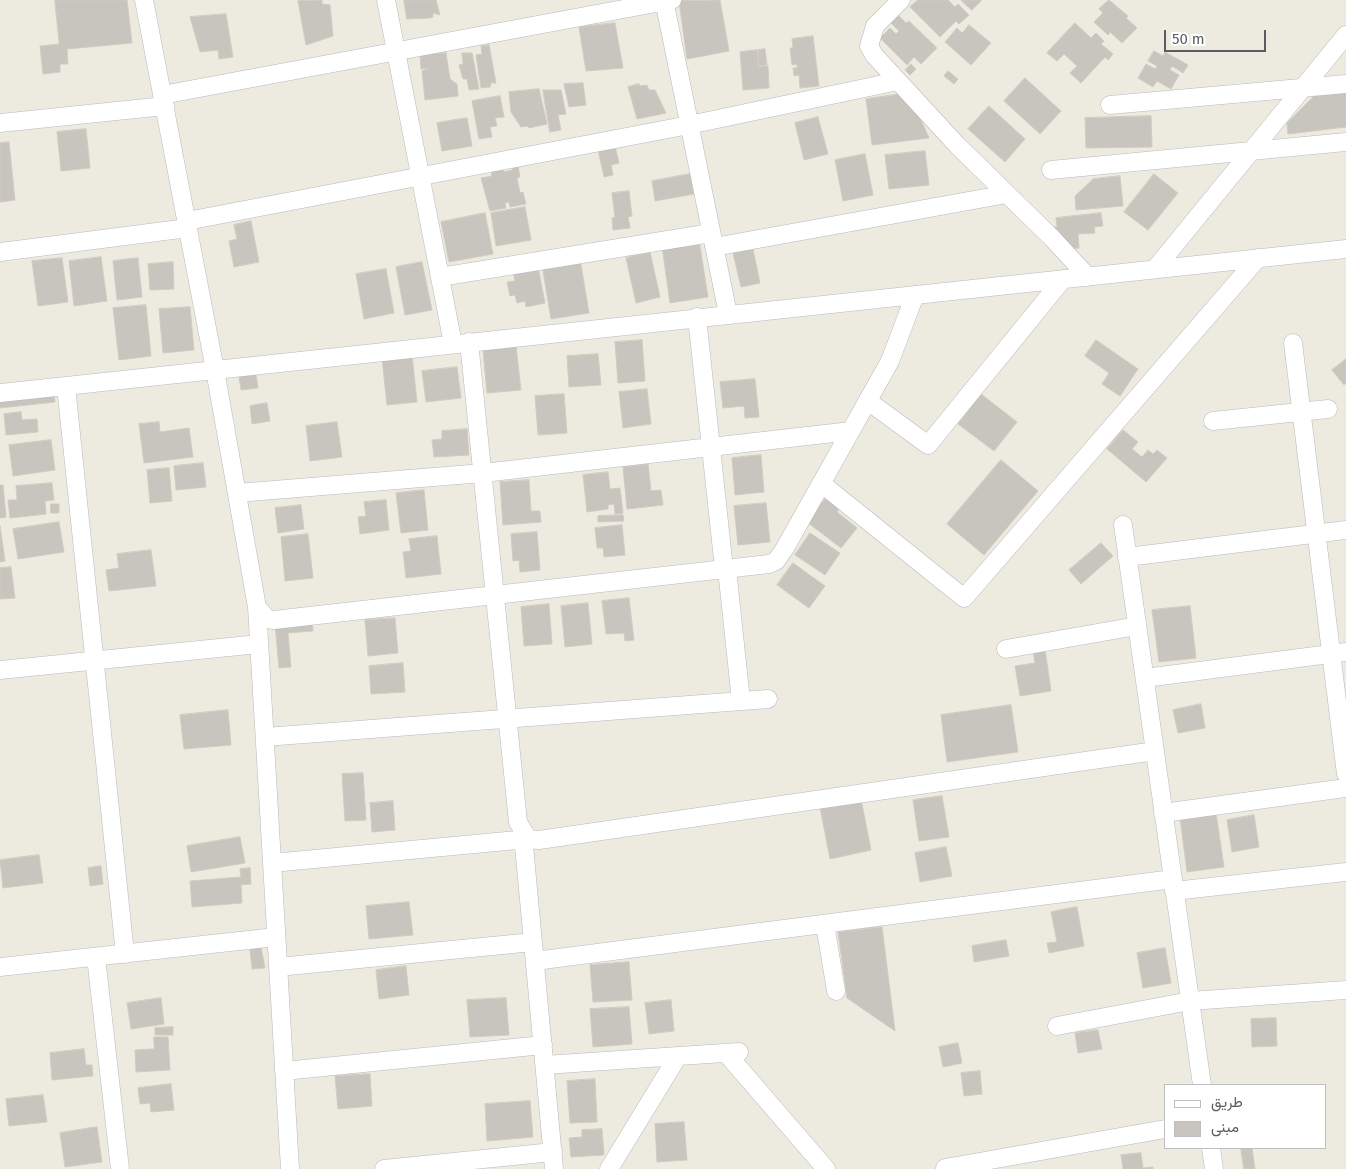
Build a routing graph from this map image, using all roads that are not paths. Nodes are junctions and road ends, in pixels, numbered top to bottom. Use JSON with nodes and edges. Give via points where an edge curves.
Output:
{"nodes":[{"id":1,"x":144,"y":0,"type":"edge"},
{"id":2,"x":386,"y":0,"type":"edge"},
{"id":3,"x":667,"y":0,"type":"edge"},
{"id":4,"x":901,"y":0,"type":"edge"},
{"id":5,"x":1346,"y":35,"type":"edge"},
{"id":6,"x":396,"y":50,"type":"junction"},
{"id":7,"x":898,"y":82,"type":"junction"},
{"id":8,"x":1346,"y":84,"type":"edge"},
{"id":9,"x":1302,"y":88,"type":"junction"},
{"id":10,"x":164,"y":100,"type":"junction"},
{"id":11,"x":1110,"y":105,"type":"dead end"},
{"id":12,"x":0,"y":123,"type":"edge"},
{"id":13,"x":689,"y":125,"type":"junction"},
{"id":14,"x":1346,"y":142,"type":"edge"},
{"id":15,"x":1250,"y":152,"type":"junction"},
{"id":16,"x":1051,"y":170,"type":"dead end"},
{"id":17,"x":421,"y":177,"type":"junction"},
{"id":18,"x":1007,"y":194,"type":"junction"},
{"id":19,"x":187,"y":224,"type":"junction"},
{"id":20,"x":713,"y":240,"type":"junction"},
{"id":21,"x":0,"y":252,"type":"edge"},
{"id":22,"x":1344,"y":253,"type":"edge"},
{"id":23,"x":1258,"y":258,"type":"junction"},
{"id":24,"x":1155,"y":269,"type":"junction"},
{"id":25,"x":440,"y":277,"type":"junction"},
{"id":26,"x":1088,"y":277,"type":"junction"},
{"id":27,"x":1063,"y":279,"type":"junction"},
{"id":28,"x":914,"y":295,"type":"junction"},
{"id":29,"x":728,"y":314,"type":"junction"},
{"id":30,"x":697,"y":317,"type":"junction"},
{"id":31,"x":461,"y":343,"type":"junction"},
{"id":32,"x":1293,"y":343,"type":"dead end"},
{"id":33,"x":215,"y":370,"type":"junction"},
{"id":34,"x":66,"y":386,"type":"junction"},
{"id":35,"x":0,"y":393,"type":"edge"},
{"id":36,"x":868,"y":401,"type":"junction"},
{"id":37,"x":1328,"y":409,"type":"dead end"},
{"id":38,"x":1302,"y":412,"type":"junction"},
{"id":39,"x":1213,"y":421,"type":"dead end"},
{"id":40,"x":851,"y":431,"type":"junction"},
{"id":41,"x":709,"y":448,"type":"junction"},
{"id":42,"x":483,"y":473,"type":"junction"},
{"id":43,"x":822,"y":484,"type":"junction"},
{"id":44,"x":237,"y":493,"type":"junction"},
{"id":45,"x":1123,"y":525,"type":"dead end"},
{"id":46,"x":1346,"y":530,"type":"edge"},
{"id":47,"x":1316,"y":533,"type":"junction"},
{"id":48,"x":1128,"y":557,"type":"junction"},
{"id":49,"x":726,"y":569,"type":"junction"},
{"id":50,"x":496,"y":595,"type":"junction"},
{"id":51,"x":257,"y":607,"type":"junction"},
{"id":52,"x":1137,"y":626,"type":"junction"},
{"id":53,"x":260,"y":644,"type":"junction"},
{"id":54,"x":1006,"y":648,"type":"dead end"},
{"id":55,"x":1339,"y":653,"type":"edge"},
{"id":56,"x":94,"y":661,"type":"junction"},
{"id":57,"x":0,"y":670,"type":"edge"},
{"id":58,"x":1144,"y":678,"type":"junction"},
{"id":59,"x":768,"y":699,"type":"dead end"},
{"id":60,"x":741,"y":701,"type":"junction"},
{"id":61,"x":508,"y":718,"type":"junction"},
{"id":62,"x":265,"y":737,"type":"junction"},
{"id":63,"x":1155,"y":751,"type":"junction"},
{"id":64,"x":1346,"y":774,"type":"edge"},
{"id":65,"x":1346,"y":788,"type":"edge"},
{"id":66,"x":1164,"y":813,"type":"junction"},
{"id":67,"x":525,"y":838,"type":"junction"},
{"id":68,"x":272,"y":863,"type":"junction"},
{"id":69,"x":1346,"y":872,"type":"edge"},
{"id":70,"x":1174,"y":885,"type":"junction"},
{"id":71,"x":825,"y":924,"type":"junction"},
{"id":72,"x":276,"y":937,"type":"junction"},
{"id":73,"x":533,"y":942,"type":"junction"},
{"id":74,"x":125,"y":954,"type":"junction"},
{"id":75,"x":96,"y":957,"type":"junction"},
{"id":76,"x":535,"y":961,"type":"junction"},
{"id":77,"x":278,"y":967,"type":"junction"},
{"id":78,"x":0,"y":968,"type":"edge"},
{"id":79,"x":1346,"y":990,"type":"edge"},
{"id":80,"x":836,"y":991,"type":"dead end"},
{"id":81,"x":1190,"y":1002,"type":"junction"},
{"id":82,"x":1057,"y":1026,"type":"dead end"},
{"id":83,"x":543,"y":1045,"type":"junction"},
{"id":84,"x":678,"y":1056,"type":"junction"},
{"id":85,"x":545,"y":1065,"type":"junction"},
{"id":86,"x":284,"y":1070,"type":"junction"},
{"id":87,"x":1202,"y":1084,"type":"edge"},
{"id":88,"x":1164,"y":1129,"type":"edge"},
{"id":89,"x":1210,"y":1149,"type":"edge"},
{"id":90,"x":554,"y":1161,"type":"edge"},
{"id":91,"x":945,"y":1168,"type":"edge"},
{"id":92,"x":120,"y":1169,"type":"edge"},
{"id":93,"x":290,"y":1169,"type":"edge"},
{"id":94,"x":384,"y":1169,"type":"edge"},
{"id":95,"x":608,"y":1169,"type":"edge"},
{"id":96,"x":822,"y":1169,"type":"edge"},
{"id":97,"x":1214,"y":1169,"type":"edge"}],
"edges":[{"from":1,"to":10,"type":"street"},
{"from":2,"to":6,"type":"street"},
{"from":3,"to":6,"type":"street"},
{"from":3,"to":13,"type":"street"},
{"from":4,"to":7,"type":"street","via":[[875,26],[869,46]]},
{"from":5,"to":9,"type":"street"},
{"from":6,"to":10,"type":"street"},
{"from":6,"to":17,"type":"street"},
{"from":7,"to":13,"type":"street"},
{"from":7,"to":18,"type":"street"},
{"from":8,"to":9,"type":"street"},
{"from":9,"to":11,"type":"street"},
{"from":9,"to":15,"type":"street"},
{"from":10,"to":12,"type":"street"},
{"from":10,"to":19,"type":"street"},
{"from":13,"to":17,"type":"street"},
{"from":13,"to":20,"type":"street"},
{"from":14,"to":15,"type":"street"},
{"from":15,"to":16,"type":"street"},
{"from":15,"to":24,"type":"street"},
{"from":17,"to":19,"type":"street"},
{"from":17,"to":25,"type":"street"},
{"from":18,"to":20,"type":"street"},
{"from":18,"to":26,"type":"street"},
{"from":19,"to":21,"type":"street"},
{"from":19,"to":33,"type":"street"},
{"from":20,"to":25,"type":"street"},
{"from":20,"to":29,"type":"street"},
{"from":22,"to":23,"type":"street"},
{"from":23,"to":24,"type":"street"},
{"from":23,"to":43,"type":"street","via":[[964,598]]},
{"from":24,"to":26,"type":"street"},
{"from":25,"to":31,"type":"street"},
{"from":26,"to":27,"type":"street"},
{"from":27,"to":28,"type":"street"},
{"from":27,"to":36,"type":"street","via":[[928,445]]},
{"from":28,"to":29,"type":"street"},
{"from":28,"to":36,"type":"street","via":[[890,361]]},
{"from":29,"to":30,"type":"street"},
{"from":30,"to":31,"type":"street"},
{"from":30,"to":41,"type":"street"},
{"from":31,"to":33,"type":"street"},
{"from":31,"to":42,"type":"street"},
{"from":32,"to":38,"type":"street"},
{"from":33,"to":34,"type":"street"},
{"from":33,"to":44,"type":"street"},
{"from":34,"to":35,"type":"street"},
{"from":34,"to":56,"type":"street"},
{"from":36,"to":40,"type":"street"},
{"from":37,"to":38,"type":"street"},
{"from":38,"to":39,"type":"street"},
{"from":38,"to":47,"type":"street"},
{"from":40,"to":41,"type":"street"},
{"from":40,"to":43,"type":"street"},
{"from":41,"to":42,"type":"street"},
{"from":41,"to":49,"type":"street"},
{"from":42,"to":44,"type":"street"},
{"from":42,"to":50,"type":"street"},
{"from":43,"to":49,"type":"street","via":[[776,561]]},
{"from":44,"to":51,"type":"street"},
{"from":45,"to":48,"type":"street"},
{"from":46,"to":47,"type":"street"},
{"from":47,"to":48,"type":"street"},
{"from":47,"to":55,"type":"street"},
{"from":48,"to":52,"type":"street"},
{"from":49,"to":50,"type":"street"},
{"from":49,"to":60,"type":"street"},
{"from":50,"to":51,"type":"street","via":[[274,620],[267,619]]},
{"from":50,"to":61,"type":"street"},
{"from":51,"to":53,"type":"street"},
{"from":52,"to":54,"type":"street"},
{"from":52,"to":58,"type":"street"},
{"from":53,"to":56,"type":"street"},
{"from":53,"to":62,"type":"street"},
{"from":55,"to":58,"type":"street"},
{"from":55,"to":64,"type":"street"},
{"from":56,"to":57,"type":"street"},
{"from":56,"to":74,"type":"street"},
{"from":58,"to":63,"type":"street"},
{"from":59,"to":60,"type":"street"},
{"from":60,"to":61,"type":"street"},
{"from":61,"to":62,"type":"street"},
{"from":61,"to":67,"type":"street","via":[[518,822]]},
{"from":62,"to":68,"type":"street"},
{"from":63,"to":66,"type":"street"},
{"from":63,"to":67,"type":"street","via":[[539,840]]},
{"from":65,"to":66,"type":"street"},
{"from":66,"to":70,"type":"street"},
{"from":67,"to":68,"type":"street"},
{"from":67,"to":73,"type":"street"},
{"from":68,"to":72,"type":"street"},
{"from":69,"to":70,"type":"street"},
{"from":70,"to":71,"type":"street"},
{"from":70,"to":81,"type":"street"},
{"from":71,"to":76,"type":"street"},
{"from":71,"to":80,"type":"street"},
{"from":72,"to":74,"type":"street"},
{"from":72,"to":77,"type":"street"},
{"from":73,"to":76,"type":"street"},
{"from":73,"to":77,"type":"street"},
{"from":74,"to":75,"type":"street"},
{"from":75,"to":78,"type":"street"},
{"from":75,"to":92,"type":"street"},
{"from":76,"to":83,"type":"street"},
{"from":77,"to":86,"type":"street"},
{"from":79,"to":81,"type":"street"},
{"from":81,"to":82,"type":"street"},
{"from":81,"to":87,"type":"street"},
{"from":83,"to":85,"type":"street"},
{"from":83,"to":86,"type":"street"},
{"from":84,"to":85,"type":"street"},
{"from":84,"to":95,"type":"street"},
{"from":84,"to":96,"type":"street","via":[[733,1053]]},
{"from":85,"to":90,"type":"street"},
{"from":86,"to":93,"type":"street"},
{"from":88,"to":91,"type":"street"},
{"from":89,"to":97,"type":"street"},
{"from":90,"to":94,"type":"street"}]}
